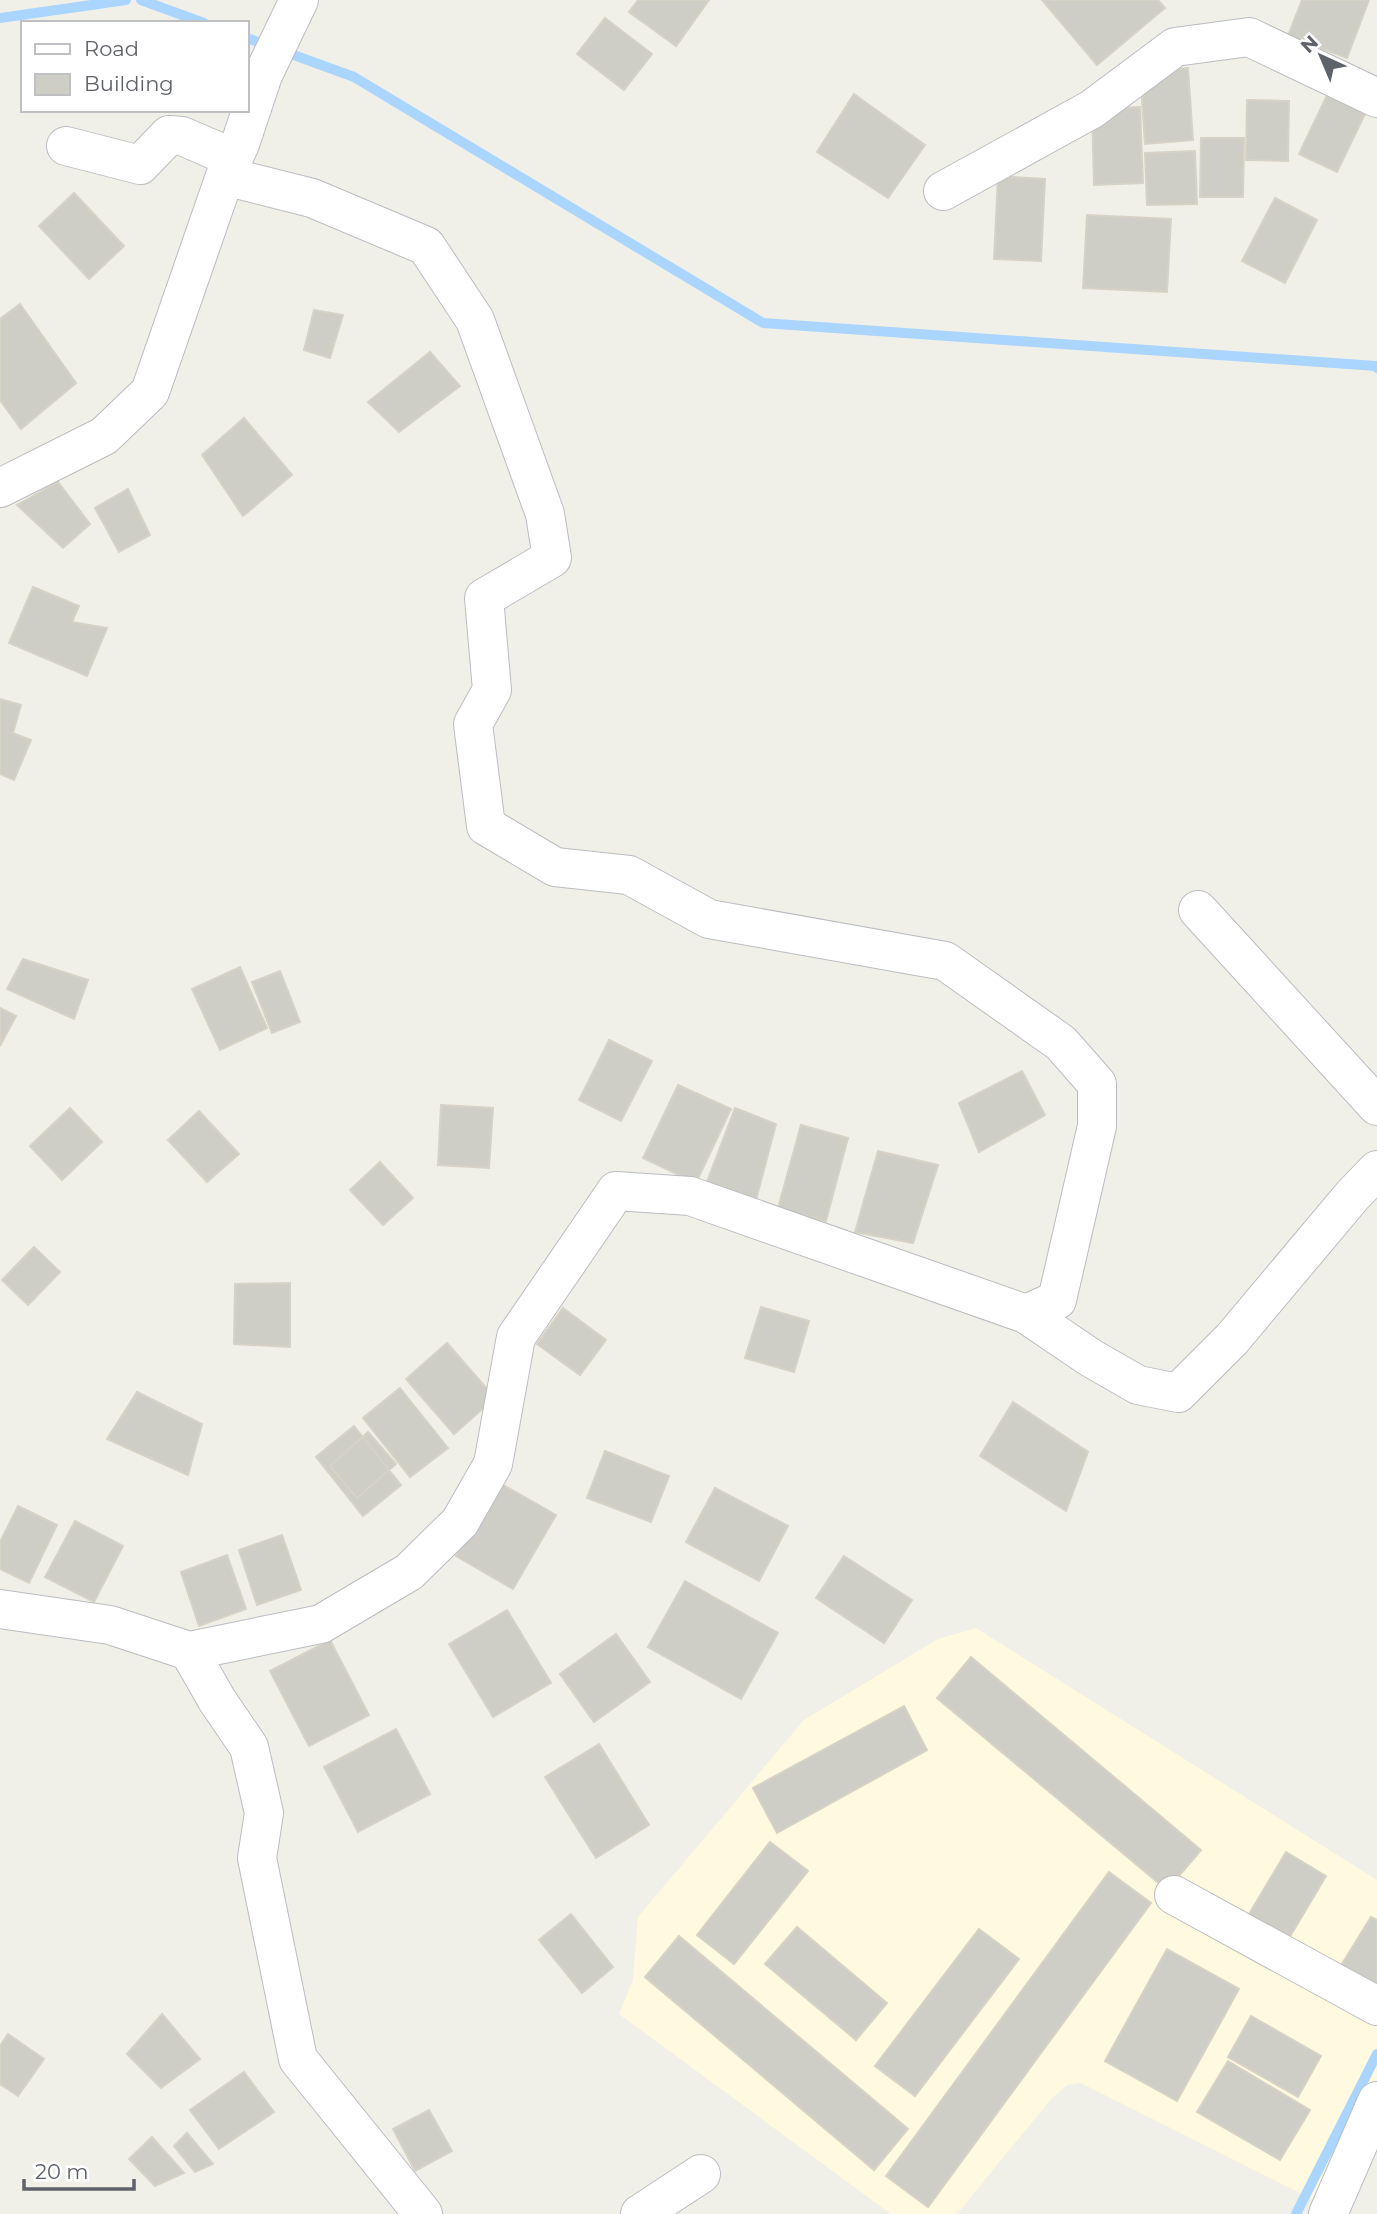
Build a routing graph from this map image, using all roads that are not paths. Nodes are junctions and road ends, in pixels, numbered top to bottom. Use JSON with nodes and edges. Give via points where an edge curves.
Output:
{"nodes":[{"id":1,"x":299,"y":0,"type":"edge"},
{"id":2,"x":1377,"y":98,"type":"edge"},
{"id":3,"x":66,"y":146,"type":"dead end"},
{"id":4,"x":229,"y":167,"type":"junction"},
{"id":5,"x":943,"y":191,"type":"dead end"},
{"id":6,"x":0,"y":488,"type":"edge"},
{"id":7,"x":1198,"y":910,"type":"dead end"},
{"id":8,"x":1377,"y":1106,"type":"edge"},
{"id":9,"x":1377,"y":1171,"type":"edge"},
{"id":10,"x":1026,"y":1314,"type":"junction"},
{"id":11,"x":0,"y":1609,"type":"edge"},
{"id":12,"x":189,"y":1651,"type":"junction"},
{"id":13,"x":1174,"y":1895,"type":"dead end"},
{"id":14,"x":1373,"y":2004,"type":"edge"},
{"id":15,"x":1377,"y":2101,"type":"edge"},
{"id":16,"x":701,"y":2174,"type":"dead end"},
{"id":17,"x":424,"y":2214,"type":"edge"},
{"id":18,"x":640,"y":2214,"type":"edge"},
{"id":19,"x":1328,"y":2214,"type":"edge"}],
"edges":[{"from":1,"to":4,"type":"street","via":[[263,75]]},
{"from":2,"to":5,"type":"street","via":[[1249,37],[1175,47],[1091,109]]},
{"from":3,"to":4,"type":"street","via":[[140,165],[169,135],[182,136]]},
{"from":4,"to":6,"type":"street","via":[[150,392],[104,436]]},
{"from":4,"to":10,"type":"street","via":[[426,246],[475,320],[545,514],[552,558],[484,598],[492,690],[473,724],[486,826],[555,867],[629,875],[709,919],[946,961],[1061,1043],[1097,1084],[1097,1125],[1057,1300]]},
{"from":7,"to":8,"type":"street"},
{"from":9,"to":10,"type":"street","via":[[1232,1339],[1178,1394],[1138,1385]]},
{"from":10,"to":12,"type":"street","via":[[690,1196],[616,1191],[516,1337],[493,1464],[460,1522],[409,1572],[321,1624]]},
{"from":11,"to":12,"type":"street","via":[[110,1625]]},
{"from":12,"to":17,"type":"street","via":[[249,1747],[264,1813],[257,1858],[298,2059]]},
{"from":13,"to":14,"type":"street"},
{"from":15,"to":19,"type":"street"},
{"from":16,"to":18,"type":"street"}]}
